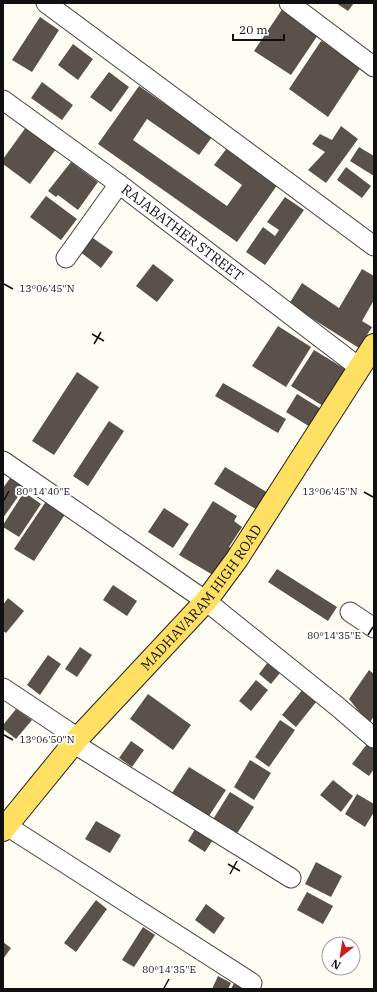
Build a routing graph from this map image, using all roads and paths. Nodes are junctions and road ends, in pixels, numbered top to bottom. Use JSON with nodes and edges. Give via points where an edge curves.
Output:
{"nodes":[{"id":1,"x":46,"y":3,"type":"edge"},
{"id":2,"x":290,"y":3,"type":"edge"},
{"id":3,"x":374,"y":67,"type":"edge"},
{"id":4,"x":3,"y":100,"type":"edge"},
{"id":5,"x":119,"y":184,"type":"junction"},
{"id":6,"x":374,"y":246,"type":"edge"},
{"id":7,"x":66,"y":258,"type":"dead end"},
{"id":8,"x":374,"y":345,"type":"edge"},
{"id":9,"x":360,"y":368,"type":"junction"},
{"id":10,"x":3,"y":461,"type":"edge"},
{"id":11,"x":206,"y":601,"type":"junction"},
{"id":12,"x":350,"y":612,"type":"dead end"},
{"id":13,"x":374,"y":628,"type":"edge"},
{"id":14,"x":3,"y":688,"type":"edge"},
{"id":15,"x":374,"y":738,"type":"edge"},
{"id":16,"x":76,"y":740,"type":"junction"},
{"id":17,"x":5,"y":828,"type":"edge"},
{"id":18,"x":291,"y":878,"type":"dead end"},
{"id":19,"x":252,"y":983,"type":"dead end"}],
"edges":[{"from":1,"to":6,"type":"street"},
{"from":2,"to":3,"type":"street"},
{"from":4,"to":5,"type":"street","name":"RAJABATHER STREET"},
{"from":5,"to":7,"type":"street"},
{"from":5,"to":9,"type":"street","name":"RAJABATHER STREET"},
{"from":8,"to":9,"type":"main road","name":"MADHAVARAM HIGH ROAD"},
{"from":9,"to":11,"type":"main road","name":"MADHAVARAM HIGH ROAD","via":[[237,559]]},
{"from":10,"to":11,"type":"street"},
{"from":11,"to":15,"type":"street"},
{"from":11,"to":16,"type":"main road","name":"MADHAVARAM HIGH ROAD"},
{"from":12,"to":13,"type":"street"},
{"from":14,"to":16,"type":"street"},
{"from":16,"to":17,"type":"main road","name":"MADHAVARAM HIGH ROAD"},
{"from":16,"to":18,"type":"street"},
{"from":17,"to":19,"type":"street"}]}
